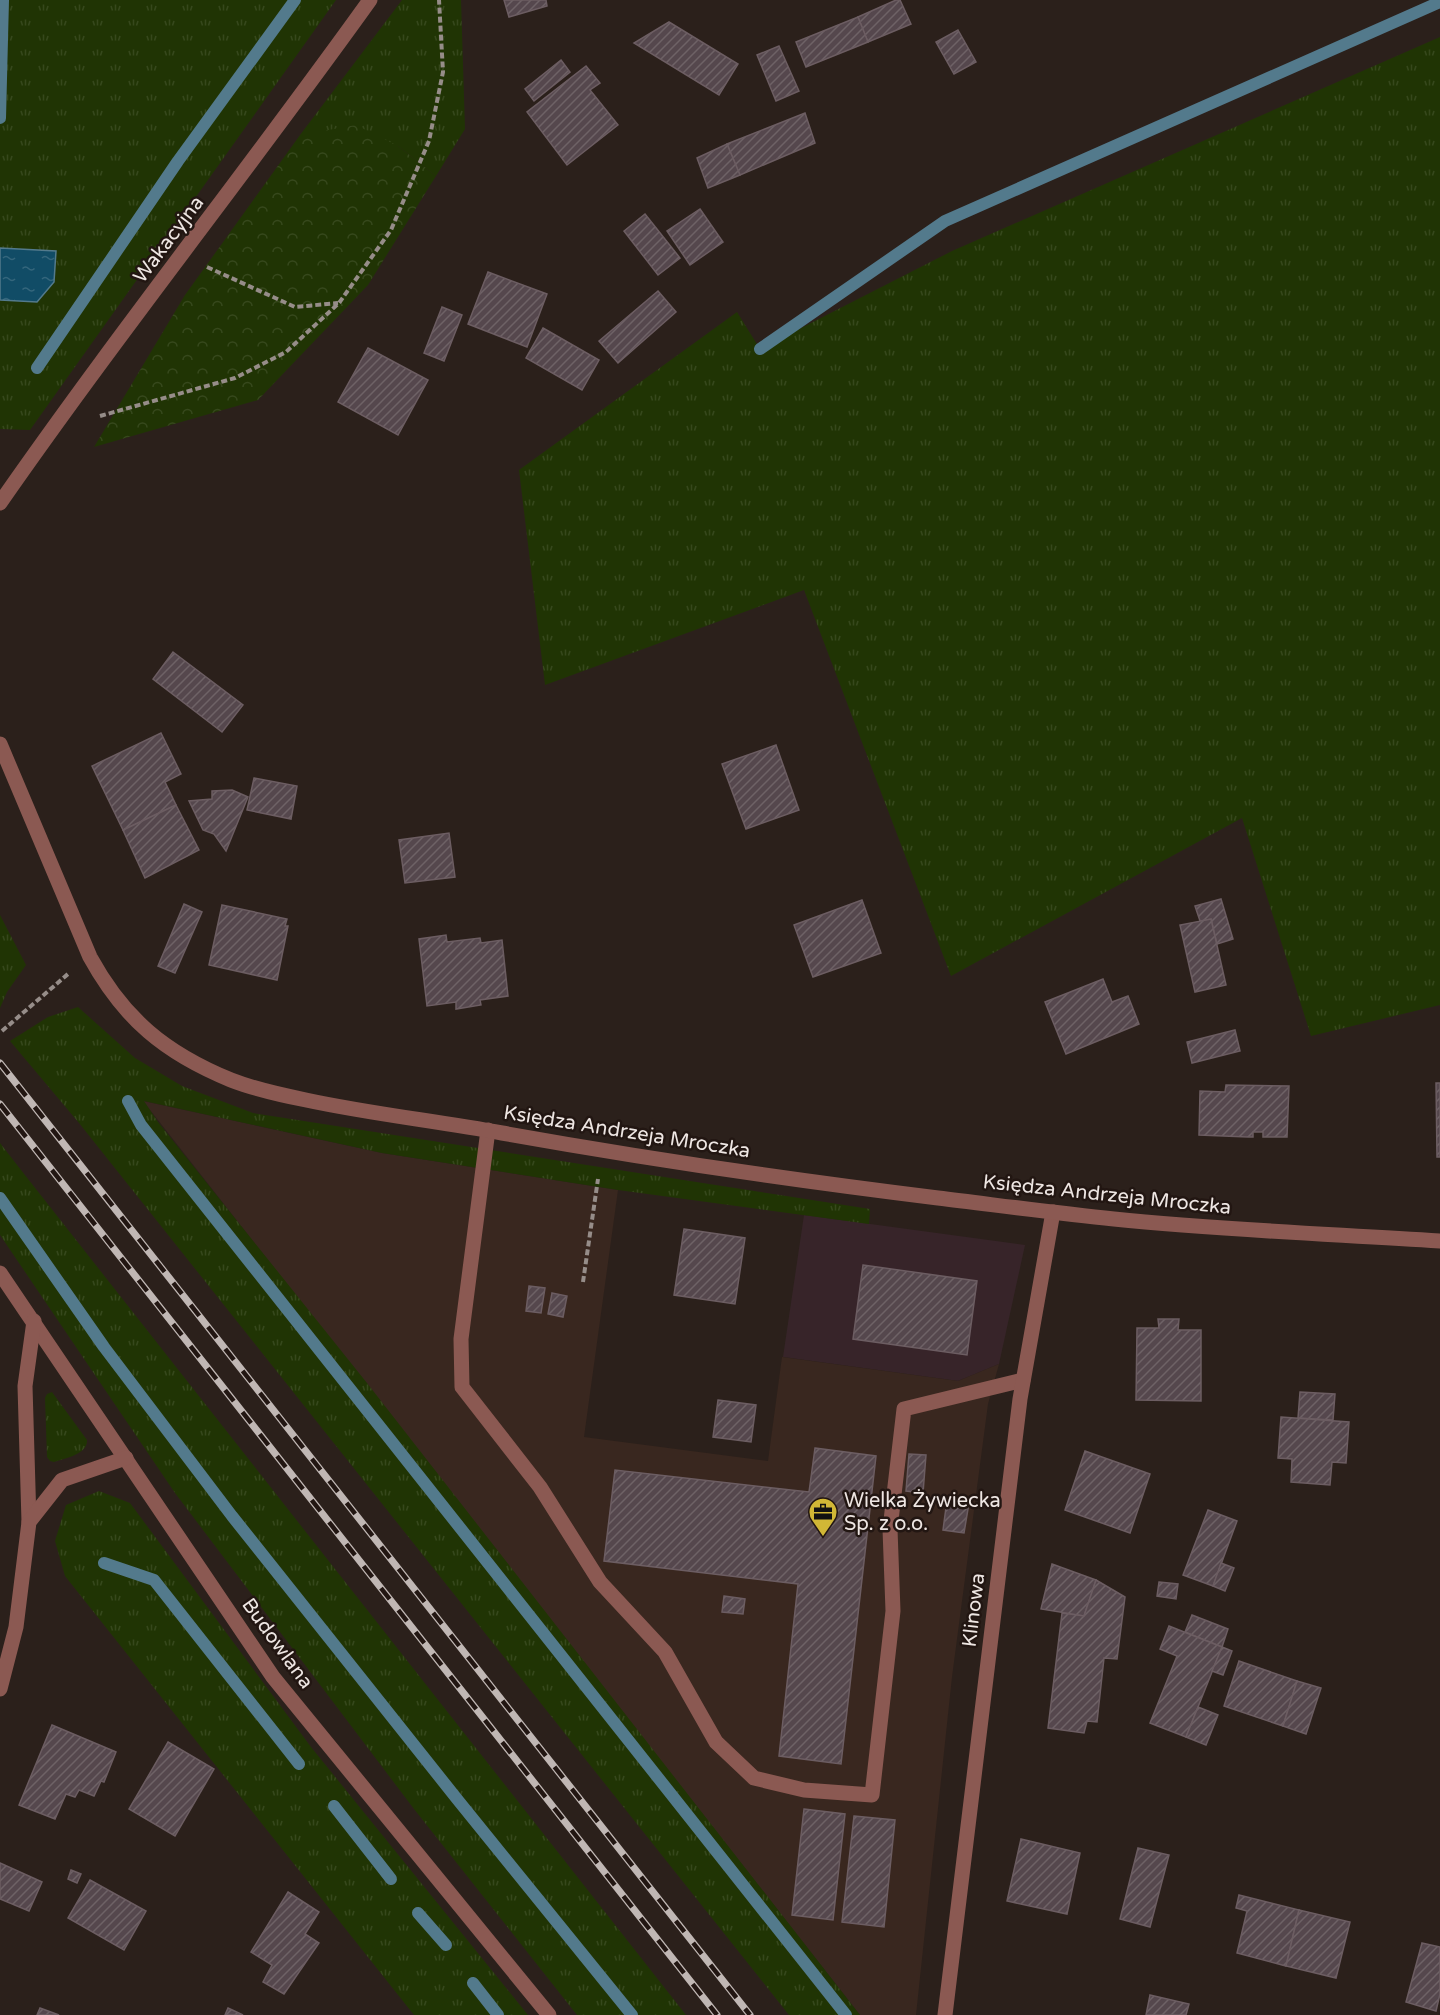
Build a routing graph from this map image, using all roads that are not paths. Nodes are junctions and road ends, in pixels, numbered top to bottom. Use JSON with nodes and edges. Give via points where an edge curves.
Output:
{"nodes":[{"id":1,"x":370,"y":0,"type":"edge"},
{"id":2,"x":0,"y":502,"type":"edge"},
{"id":3,"x":0,"y":744,"type":"edge"},
{"id":4,"x":488,"y":1130,"type":"junction"},
{"id":5,"x":1053,"y":1212,"type":"junction"},
{"id":6,"x":1440,"y":1241,"type":"edge"},
{"id":7,"x":0,"y":1274,"type":"edge"},
{"id":8,"x":34,"y":1321,"type":"junction"},
{"id":9,"x":1023,"y":1380,"type":"junction"},
{"id":10,"x":126,"y":1458,"type":"junction"},
{"id":11,"x":29,"y":1522,"type":"junction"},
{"id":12,"x":0,"y":1689,"type":"edge"},
{"id":13,"x":549,"y":2015,"type":"edge"},
{"id":14,"x":945,"y":2015,"type":"edge"}],
"edges":[{"from":1,"to":2,"type":"street","name":"Wakacyjna"},
{"from":3,"to":4,"type":"street","name":"Księdza Andrzeja Mroczka","via":[[90,957],[125,1010],[151,1036],[233,1081],[333,1106]]},
{"from":4,"to":5,"type":"street","name":"Księdza Andrzeja Mroczka","via":[[601,1151],[835,1185]]},
{"from":4,"to":9,"type":"street","via":[[461,1339],[462,1387],[540,1487],[600,1582],[664,1652],[716,1742],[754,1778],[804,1791],[872,1795],[893,1611],[890,1528],[904,1409]]},
{"from":5,"to":6,"type":"street","name":"Księdza Andrzeja Mroczka"},
{"from":5,"to":9,"type":"street","name":"Klinowa"},
{"from":7,"to":8,"type":"street","name":"Budowlana"},
{"from":8,"to":10,"type":"street","name":"Budowlana"},
{"from":8,"to":11,"type":"street","via":[[25,1386]]},
{"from":9,"to":14,"type":"street","name":"Klinowa"},
{"from":10,"to":11,"type":"street","via":[[62,1480]]},
{"from":10,"to":13,"type":"street","name":"Budowlana","via":[[273,1677]]},
{"from":11,"to":12,"type":"street","via":[[16,1627]]}]}
